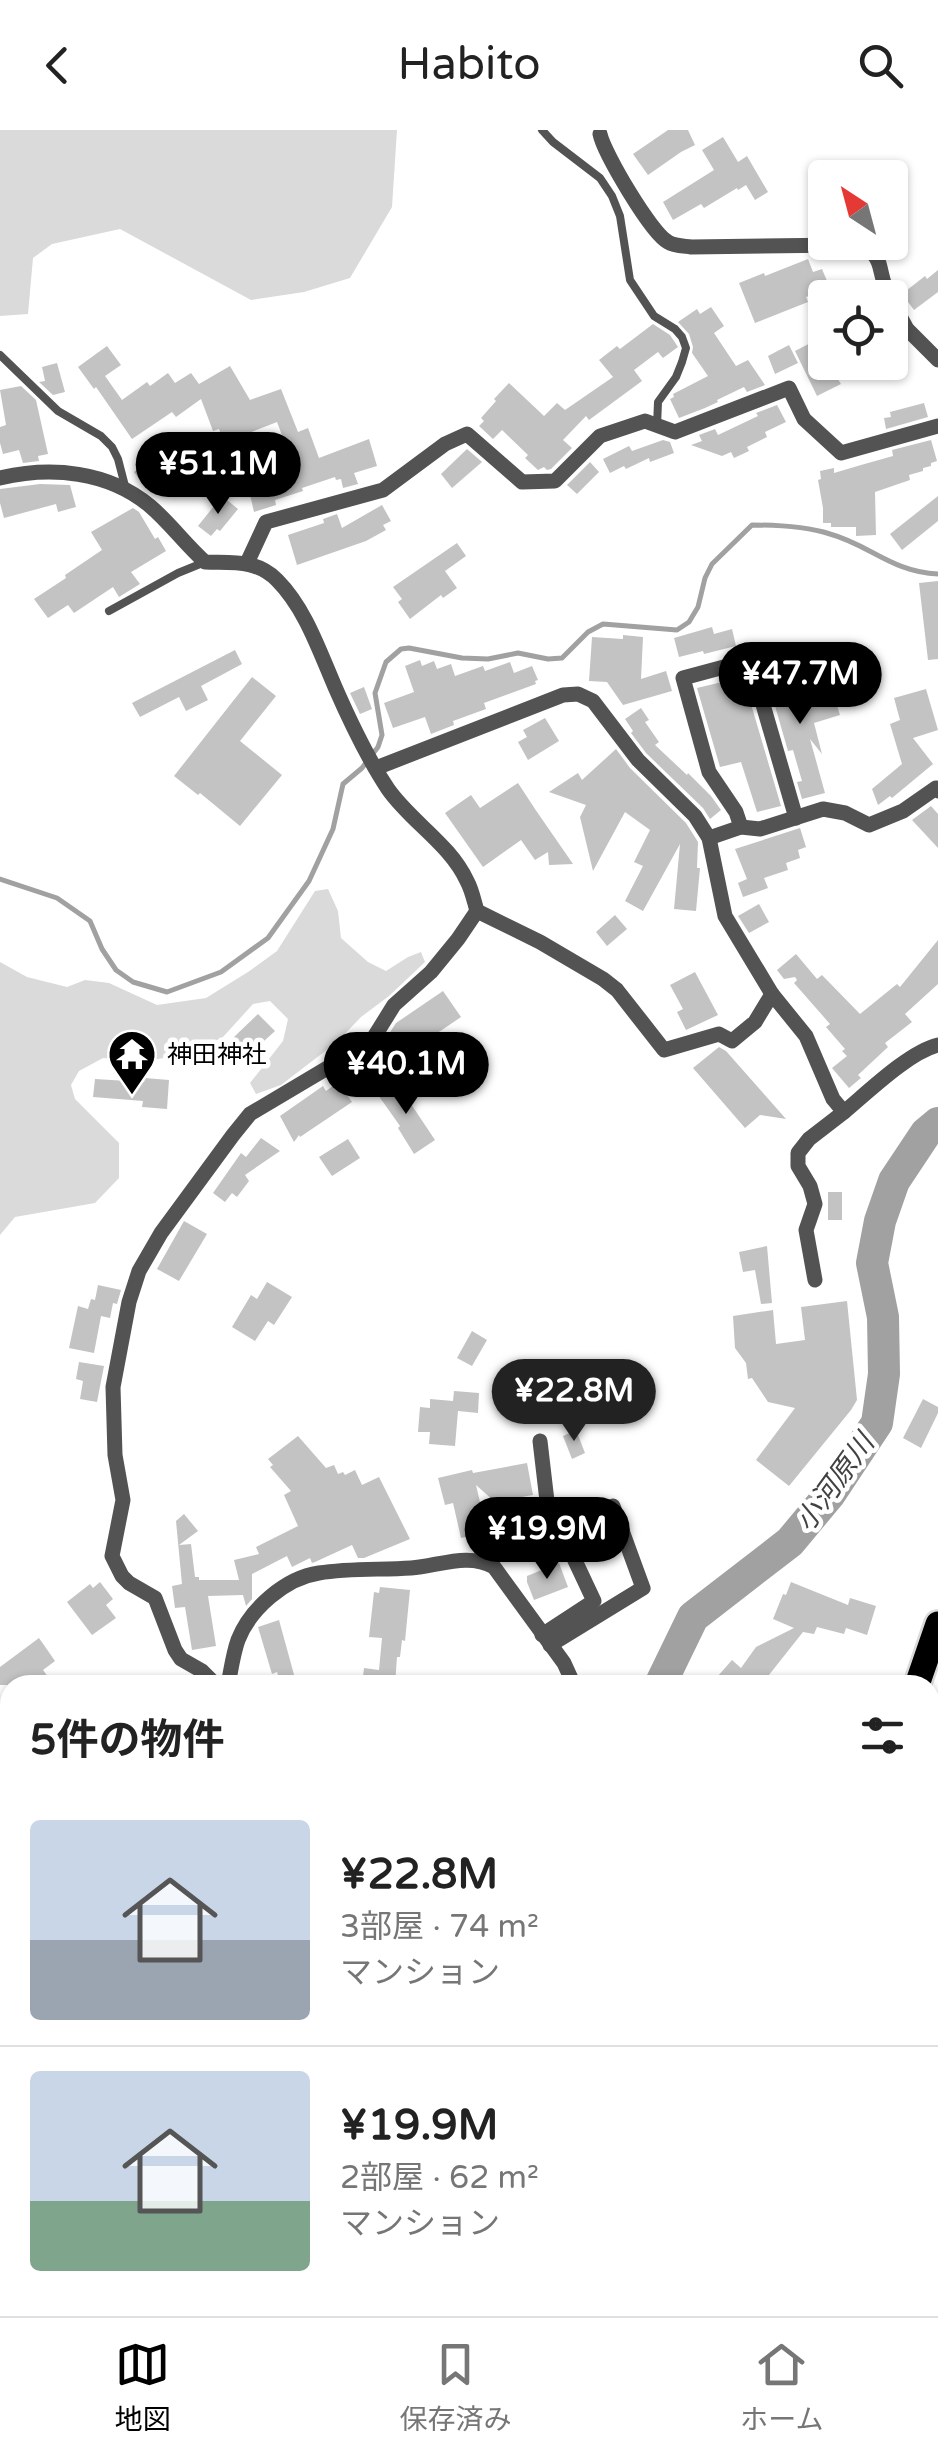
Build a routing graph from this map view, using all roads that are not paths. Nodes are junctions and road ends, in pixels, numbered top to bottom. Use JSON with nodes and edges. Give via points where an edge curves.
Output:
{"nodes":[{"id":1,"x":542,"y":130,"type":"edge"},
{"id":2,"x":600,"y":134,"type":"dead end"},
{"id":3,"x":884,"y":280,"type":"edge"},
{"id":4,"x":908,"y":330,"type":"edge"},
{"id":5,"x":0,"y":355,"type":"edge"},
{"id":6,"x":938,"y":360,"type":"edge"},
{"id":7,"x":658,"y":426,"type":"junction"},
{"id":8,"x":938,"y":426,"type":"edge"},
{"id":9,"x":0,"y":478,"type":"edge"},
{"id":10,"x":126,"y":490,"type":"junction"},
{"id":11,"x":205,"y":562,"type":"junction"},
{"id":12,"x":247,"y":563,"type":"junction"},
{"id":13,"x":109,"y":610,"type":"dead end"},
{"id":14,"x":376,"y":768,"type":"junction"},
{"id":15,"x":938,"y":790,"type":"edge"},
{"id":16,"x":796,"y":818,"type":"junction"},
{"id":17,"x":741,"y":827,"type":"junction"},
{"id":18,"x":709,"y":838,"type":"junction"},
{"id":19,"x":477,"y":910,"type":"junction"},
{"id":20,"x":772,"y":994,"type":"junction"},
{"id":21,"x":938,"y":1045,"type":"edge"},
{"id":22,"x":844,"y":1112,"type":"junction"},
{"id":23,"x":815,"y":1280,"type":"dead end"},
{"id":24,"x":540,"y":1440,"type":"dead end"},
{"id":25,"x":612,"y":1506,"type":"dead end"},
{"id":26,"x":938,"y":1624,"type":"edge"},
{"id":27,"x":546,"y":1640,"type":"junction"},
{"id":28,"x":207,"y":1675,"type":"edge"},
{"id":29,"x":230,"y":1675,"type":"edge"},
{"id":30,"x":569,"y":1675,"type":"edge"},
{"id":31,"x":920,"y":1675,"type":"edge"}],
"edges":[{"from":1,"to":7,"type":"lane","via":[[606,188],[620,216],[630,280],[654,316],[682,337],[686,348],[658,402]]},
{"from":2,"to":3,"type":"street","via":[[610,161],[669,243],[865,248],[880,260]]},
{"from":4,"to":6,"type":"street"},
{"from":5,"to":10,"type":"lane","via":[[58,412],[112,447]]},
{"from":7,"to":8,"type":"street","via":[[674,432],[790,388],[804,420],[841,453]]},
{"from":7,"to":12,"type":"street","via":[[644,421],[600,436],[555,480],[522,482],[466,434],[383,490],[266,522]]},
{"from":9,"to":10,"type":"street","via":[[48,470],[84,474]]},
{"from":10,"to":11,"type":"street"},
{"from":11,"to":12,"type":"street"},
{"from":11,"to":13,"type":"lane"},
{"from":12,"to":14,"type":"street","via":[[286,590]]},
{"from":14,"to":18,"type":"street","via":[[578,694],[593,701]]},
{"from":14,"to":19,"type":"street","via":[[447,851]]},
{"from":15,"to":16,"type":"street","via":[[869,826],[823,808]]},
{"from":16,"to":17,"type":"street","via":[[760,829]]},
{"from":16,"to":17,"type":"street","via":[[750,660],[684,678],[708,772]]},
{"from":17,"to":18,"type":"street"},
{"from":18,"to":20,"type":"street","via":[[725,916]]},
{"from":19,"to":20,"type":"street","via":[[604,980],[664,1050],[719,1034],[732,1041],[755,1022]]},
{"from":19,"to":28,"type":"street","via":[[370,1042],[250,1114],[139,1271],[114,1387],[123,1500],[112,1556],[129,1583],[156,1598],[181,1659]]},
{"from":20,"to":22,"type":"street","via":[[806,1036]]},
{"from":21,"to":22,"type":"street"},
{"from":22,"to":23,"type":"street","via":[[798,1152],[815,1204],[806,1230]]},
{"from":24,"to":27,"type":"street","via":[[547,1501],[594,1601]]},
{"from":25,"to":27,"type":"street","via":[[643,1588]]},
{"from":26,"to":31,"type":"main road"},
{"from":27,"to":29,"type":"street","via":[[482,1560],[316,1573],[268,1598],[250,1618]]},
{"from":27,"to":30,"type":"street"}]}
